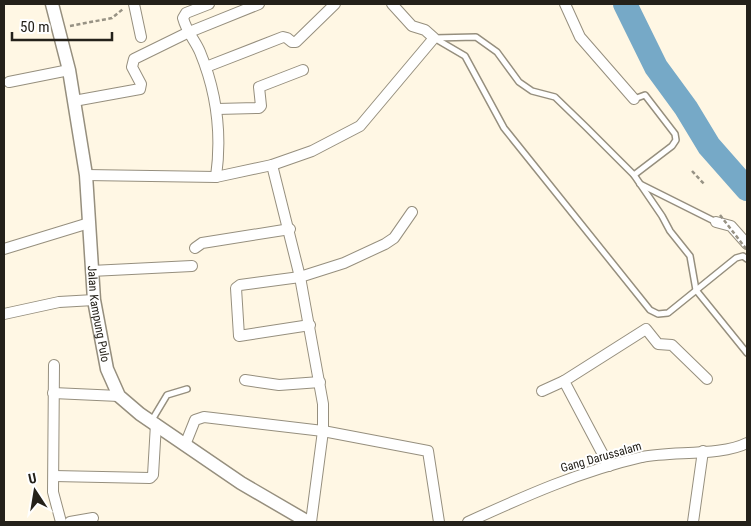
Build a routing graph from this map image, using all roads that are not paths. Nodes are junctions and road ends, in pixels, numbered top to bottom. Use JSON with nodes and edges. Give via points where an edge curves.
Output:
{"nodes":[{"id":1,"x":52,"y":4,"type":"edge"},
{"id":2,"x":209,"y":4,"type":"edge"},
{"id":3,"x":259,"y":4,"type":"edge"},
{"id":4,"x":335,"y":4,"type":"edge"},
{"id":5,"x":392,"y":4,"type":"edge"},
{"id":6,"x":565,"y":4,"type":"edge"},
{"id":7,"x":129,"y":6,"type":"edge"},
{"id":8,"x":187,"y":33,"type":"junction"},
{"id":9,"x":141,"y":37,"type":"dead end"},
{"id":10,"x":434,"y":38,"type":"junction"},
{"id":11,"x":206,"y":67,"type":"junction"},
{"id":12,"x":69,"y":70,"type":"junction"},
{"id":13,"x":303,"y":70,"type":"dead end"},
{"id":14,"x":9,"y":82,"type":"dead end"},
{"id":15,"x":634,"y":99,"type":"joint"},
{"id":16,"x":74,"y":101,"type":"junction"},
{"id":17,"x":217,"y":109,"type":"junction"},
{"id":18,"x":272,"y":165,"type":"junction"},
{"id":19,"x":86,"y":175,"type":"junction"},
{"id":20,"x":634,"y":175,"type":"junction"},
{"id":21,"x":216,"y":177,"type":"junction"},
{"id":22,"x":640,"y":184,"type":"junction"},
{"id":23,"x":412,"y":212,"type":"dead end"},
{"id":24,"x":718,"y":218,"type":"joint"},
{"id":25,"x":89,"y":223,"type":"junction"},
{"id":26,"x":290,"y":229,"type":"junction"},
{"id":27,"x":747,"y":244,"type":"edge"},
{"id":28,"x":196,"y":248,"type":"dead end"},
{"id":29,"x":4,"y":249,"type":"edge"},
{"id":30,"x":747,"y":259,"type":"edge"},
{"id":31,"x":192,"y":266,"type":"dead end"},
{"id":32,"x":91,"y":271,"type":"junction"},
{"id":33,"x":300,"y":277,"type":"junction"},
{"id":34,"x":696,"y":290,"type":"junction"},
{"id":35,"x":94,"y":300,"type":"junction"},
{"id":36,"x":4,"y":314,"type":"edge"},
{"id":37,"x":310,"y":325,"type":"junction"},
{"id":38,"x":747,"y":353,"type":"edge"},
{"id":39,"x":54,"y":365,"type":"dead end"},
{"id":40,"x":707,"y":379,"type":"dead end"},
{"id":41,"x":245,"y":380,"type":"dead end"},
{"id":42,"x":564,"y":381,"type":"junction"},
{"id":43,"x":320,"y":382,"type":"junction"},
{"id":44,"x":186,"y":389,"type":"dead end"},
{"id":45,"x":542,"y":391,"type":"dead end"},
{"id":46,"x":53,"y":393,"type":"junction"},
{"id":47,"x":119,"y":396,"type":"junction"},
{"id":48,"x":154,"y":422,"type":"junction"},
{"id":49,"x":323,"y":431,"type":"junction"},
{"id":50,"x":747,"y":443,"type":"edge"},
{"id":51,"x":185,"y":445,"type":"junction"},
{"id":52,"x":703,"y":451,"type":"junction"},
{"id":53,"x":609,"y":466,"type":"junction"},
{"id":54,"x":54,"y":476,"type":"junction"},
{"id":55,"x":93,"y":518,"type":"dead end"},
{"id":56,"x":61,"y":522,"type":"edge"},
{"id":57,"x":70,"y":522,"type":"edge"},
{"id":58,"x":309,"y":522,"type":"edge"},
{"id":59,"x":439,"y":522,"type":"edge"},
{"id":60,"x":468,"y":522,"type":"edge"},
{"id":61,"x":693,"y":522,"type":"edge"}],
"edges":[{"from":1,"to":12,"type":"street","name":"Jalan Kampung Pulo"},
{"from":2,"to":8,"type":"street","via":[[183,16]]},
{"from":3,"to":8,"type":"street"},
{"from":4,"to":11,"type":"street","via":[[296,42],[283,37]]},
{"from":5,"to":10,"type":"street","via":[[412,26],[425,30]]},
{"from":6,"to":15,"type":"street","via":[[580,37]]},
{"from":7,"to":9,"type":"street"},
{"from":8,"to":11,"type":"street"},
{"from":8,"to":16,"type":"street","via":[[134,59],[132,66],[141,84],[140,89]]},
{"from":10,"to":18,"type":"street","via":[[360,126],[312,152]]},
{"from":10,"to":20,"type":"lane","via":[[476,37],[497,52],[519,82],[532,91],[555,97]]},
{"from":10,"to":34,"type":"lane","via":[[465,56],[504,128],[650,310],[658,314],[668,313]]},
{"from":11,"to":17,"type":"street"},
{"from":12,"to":14,"type":"street"},
{"from":12,"to":16,"type":"street","name":"Jalan Kampung Pulo"},
{"from":13,"to":17,"type":"street","via":[[259,87],[259,108]]},
{"from":15,"to":20,"type":"lane","via":[[645,95],[675,134],[676,140]]},
{"from":16,"to":19,"type":"street","name":"Jalan Kampung Pulo"},
{"from":17,"to":21,"type":"street","via":[[220,151]]},
{"from":18,"to":21,"type":"street"},
{"from":18,"to":26,"type":"street"},
{"from":19,"to":21,"type":"street"},
{"from":19,"to":25,"type":"street","name":"Jalan Kampung Pulo"},
{"from":20,"to":22,"type":"lane"},
{"from":22,"to":24,"type":"lane"},
{"from":22,"to":34,"type":"lane","via":[[670,232],[690,256]]},
{"from":23,"to":33,"type":"street","via":[[394,238],[385,244],[344,263]]},
{"from":24,"to":27,"type":"street","via":[[731,226]]},
{"from":25,"to":29,"type":"street"},
{"from":25,"to":32,"type":"street","name":"Jalan Kampung Pulo"},
{"from":26,"to":28,"type":"street","via":[[202,243]]},
{"from":26,"to":33,"type":"street"},
{"from":30,"to":34,"type":"lane","via":[[743,256],[736,258]]},
{"from":31,"to":32,"type":"street"},
{"from":32,"to":35,"type":"street","name":"Jalan Kampung Pulo"},
{"from":33,"to":37,"type":"street"},
{"from":33,"to":37,"type":"street","via":[[236,288],[238,334],[242,337]]},
{"from":34,"to":38,"type":"lane"},
{"from":35,"to":36,"type":"street","via":[[59,302]]},
{"from":35,"to":47,"type":"street","name":"Jalan Kampung Pulo","via":[[107,369]]},
{"from":37,"to":43,"type":"street"},
{"from":39,"to":46,"type":"street"},
{"from":40,"to":42,"type":"street","via":[[672,345],[658,344],[646,329]]},
{"from":41,"to":43,"type":"street","via":[[279,385]]},
{"from":42,"to":45,"type":"street"},
{"from":42,"to":53,"type":"street"},
{"from":43,"to":49,"type":"street"},
{"from":44,"to":48,"type":"lane","via":[[166,395]]},
{"from":46,"to":47,"type":"street"},
{"from":46,"to":54,"type":"street"},
{"from":47,"to":48,"type":"street","name":"Jalan Kampung Pulo"},
{"from":48,"to":51,"type":"street","name":"Jalan Kampung Pulo"},
{"from":48,"to":54,"type":"street","via":[[153,475],[150,478]]},
{"from":49,"to":51,"type":"street","via":[[199,417],[194,420]]},
{"from":49,"to":58,"type":"street"},
{"from":49,"to":59,"type":"street","via":[[428,451]]},
{"from":50,"to":52,"type":"street","name":"Gang Darussalam","via":[[730,449]]},
{"from":51,"to":58,"type":"street","name":"Jalan Kampung Pulo","via":[[241,483]]},
{"from":52,"to":53,"type":"street","name":"Gang Darussalam","via":[[644,457]]},
{"from":52,"to":61,"type":"street"},
{"from":53,"to":60,"type":"street","name":"Gang Darussalam","via":[[559,482]]},
{"from":54,"to":56,"type":"street","via":[[52,492]]},
{"from":55,"to":57,"type":"street"}]}
